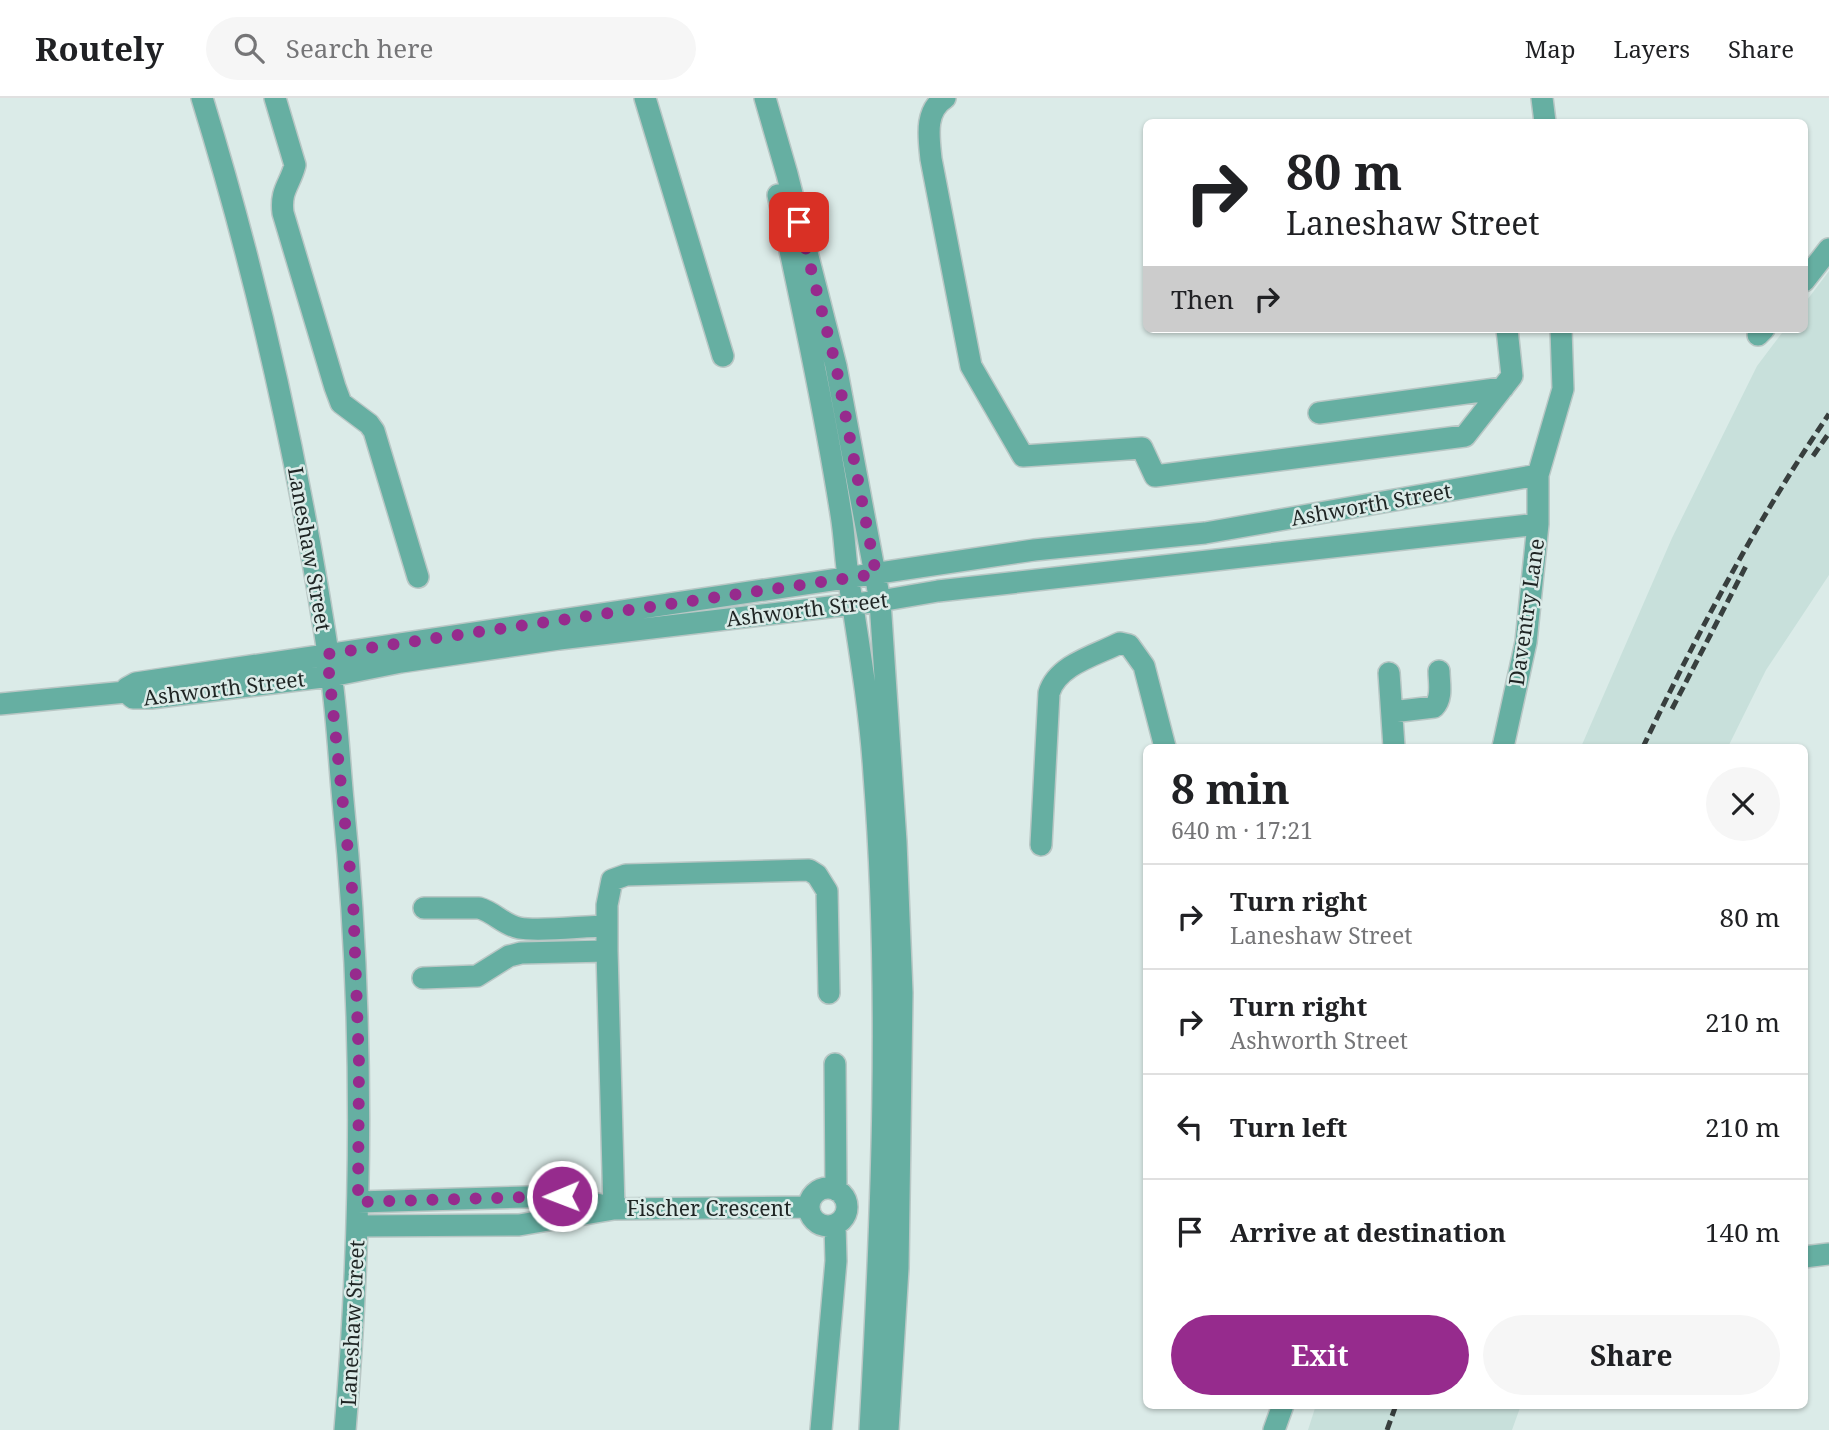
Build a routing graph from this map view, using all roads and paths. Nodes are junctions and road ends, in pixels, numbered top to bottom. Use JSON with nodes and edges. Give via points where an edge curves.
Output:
{"nodes":[{"id":1,"x":202,"y":98,"type":"edge"},
{"id":2,"x":275,"y":98,"type":"edge"},
{"id":3,"x":645,"y":98,"type":"edge"},
{"id":4,"x":752,"y":98,"type":"edge"},
{"id":5,"x":765,"y":98,"type":"edge"},
{"id":6,"x":945,"y":98,"type":"edge"},
{"id":7,"x":1542,"y":98,"type":"edge"},
{"id":8,"x":1545,"y":119,"type":"edge"},
{"id":9,"x":1829,"y":249,"type":"edge"},
{"id":10,"x":1808,"y":276,"type":"edge"},
{"id":11,"x":1508,"y":333,"type":"edge"},
{"id":12,"x":1561,"y":333,"type":"edge"},
{"id":13,"x":723,"y":356,"type":"dead end"},
{"id":14,"x":1503,"y":388,"type":"junction"},
{"id":15,"x":1319,"y":414,"type":"dead end"},
{"id":16,"x":1538,"y":475,"type":"junction"},
{"id":17,"x":1538,"y":524,"type":"junction"},
{"id":18,"x":876,"y":574,"type":"junction"},
{"id":19,"x":418,"y":576,"type":"dead end"},
{"id":20,"x":848,"y":579,"type":"junction"},
{"id":21,"x":880,"y":601,"type":"junction"},
{"id":22,"x":853,"y":604,"type":"junction"},
{"id":23,"x":327,"y":654,"type":"junction"},
{"id":24,"x":1439,"y":671,"type":"dead end"},
{"id":25,"x":1389,"y":673,"type":"dead end"},
{"id":26,"x":331,"y":676,"type":"junction"},
{"id":27,"x":126,"y":692,"type":"junction"},
{"id":28,"x":0,"y":704,"type":"edge"},
{"id":29,"x":1392,"y":712,"type":"junction"},
{"id":30,"x":1164,"y":744,"type":"edge"},
{"id":31,"x":1394,"y":744,"type":"edge"},
{"id":32,"x":1504,"y":744,"type":"edge"},
{"id":33,"x":1041,"y":845,"type":"dead end"},
{"id":34,"x":424,"y":908,"type":"dead end"},
{"id":35,"x":607,"y":926,"type":"junction"},
{"id":36,"x":607,"y":951,"type":"junction"},
{"id":37,"x":423,"y":978,"type":"dead end"},
{"id":38,"x":830,"y":993,"type":"dead end"},
{"id":39,"x":835,"y":1064,"type":"dead end"},
{"id":40,"x":836,"y":1189,"type":"junction"},
{"id":41,"x":358,"y":1202,"type":"junction"},
{"id":42,"x":809,"y":1208,"type":"junction"},
{"id":43,"x":614,"y":1209,"type":"junction"},
{"id":44,"x":835,"y":1225,"type":"junction"},
{"id":45,"x":357,"y":1226,"type":"junction"},
{"id":46,"x":1829,"y":1254,"type":"edge"},
{"id":47,"x":1808,"y":1257,"type":"edge"},
{"id":48,"x":1282,"y":1409,"type":"edge"},
{"id":49,"x":345,"y":1430,"type":"edge"},
{"id":50,"x":821,"y":1430,"type":"edge"},
{"id":51,"x":870,"y":1430,"type":"edge"},
{"id":52,"x":888,"y":1430,"type":"edge"},
{"id":53,"x":1274,"y":1430,"type":"edge"}],
"edges":[{"from":1,"to":23,"type":"street","name":"Laneshaw Street","via":[[233,200],[291,438]]},
{"from":2,"to":19,"type":"street","via":[[295,165],[283,192],[283,213],[335,387],[341,403],[374,431]]},
{"from":3,"to":13,"type":"street"},
{"from":4,"to":20,"type":"street","via":[[774,174],[815,368]]},
{"from":5,"to":18,"type":"street","via":[[836,366]]},
{"from":6,"to":14,"type":"street","via":[[930,119],[931,159],[971,366],[1023,456],[1142,448],[1155,476],[1465,436]]},
{"from":7,"to":8,"type":"street"},
{"from":9,"to":10,"type":"street"},
{"from":11,"to":14,"type":"street","via":[[1513,376]]},
{"from":12,"to":16,"type":"street","name":"Daventry Lane","via":[[1563,389]]},
{"from":14,"to":15,"type":"street"},
{"from":16,"to":17,"type":"street","name":"Daventry Lane"},
{"from":16,"to":18,"type":"street","name":"Ashworth Street","via":[[1205,533],[1034,550]]},
{"from":17,"to":21,"type":"street","name":"Ashworth Street","via":[[1037,578]]},
{"from":17,"to":32,"type":"street","name":"Daventry Lane","via":[[1526,642]]},
{"from":18,"to":20,"type":"street","name":"Ashworth Street"},
{"from":18,"to":21,"type":"street"},
{"from":20,"to":22,"type":"street"},
{"from":20,"to":23,"type":"street","name":"Ashworth Street"},
{"from":21,"to":22,"type":"street","name":"Ashworth Street"},
{"from":21,"to":52,"type":"street","via":[[902,993],[898,1268]]},
{"from":22,"to":26,"type":"street","name":"Ashworth Street","via":[[559,639]]},
{"from":22,"to":51,"type":"street","via":[[874,774],[884,993],[879,1270]]},
{"from":23,"to":26,"type":"street","name":"Laneshaw Street"},
{"from":23,"to":27,"type":"street","name":"Ashworth Street","via":[[136,683]]},
{"from":24,"to":29,"type":"street","via":[[1440,696],[1434,707]]},
{"from":25,"to":29,"type":"street"},
{"from":26,"to":27,"type":"street","name":"Ashworth Street","via":[[151,698],[133,698]]},
{"from":26,"to":41,"type":"street","name":"Laneshaw Street","via":[[353,898]]},
{"from":27,"to":28,"type":"street"},
{"from":29,"to":31,"type":"street"},
{"from":30,"to":33,"type":"street","via":[[1144,666],[1129,645],[1120,643],[1060,673],[1049,693]]},
{"from":34,"to":35,"type":"street","via":[[479,908],[526,928]]},
{"from":35,"to":36,"type":"street"},
{"from":35,"to":38,"type":"street","via":[[609,886],[621,875],[809,870],[827,891]]},
{"from":36,"to":37,"type":"street","via":[[521,953],[478,976]]},
{"from":36,"to":43,"type":"street"},
{"from":39,"to":40,"type":"street"},
{"from":40,"to":42,"type":"street","via":[[821,1189]]},
{"from":40,"to":44,"type":"street","via":[[848,1208]]},
{"from":41,"to":43,"type":"street","via":[[562,1196]]},
{"from":41,"to":45,"type":"street","name":"Laneshaw Street"},
{"from":42,"to":43,"type":"street","name":"Fischer Crescent"},
{"from":42,"to":44,"type":"street","via":[[821,1225]]},
{"from":43,"to":45,"type":"street","name":"Fischer Crescent","via":[[519,1225]]},
{"from":44,"to":50,"type":"street"},
{"from":45,"to":49,"type":"street","name":"Laneshaw Street"},
{"from":46,"to":47,"type":"street"},
{"from":48,"to":53,"type":"street"}]}
